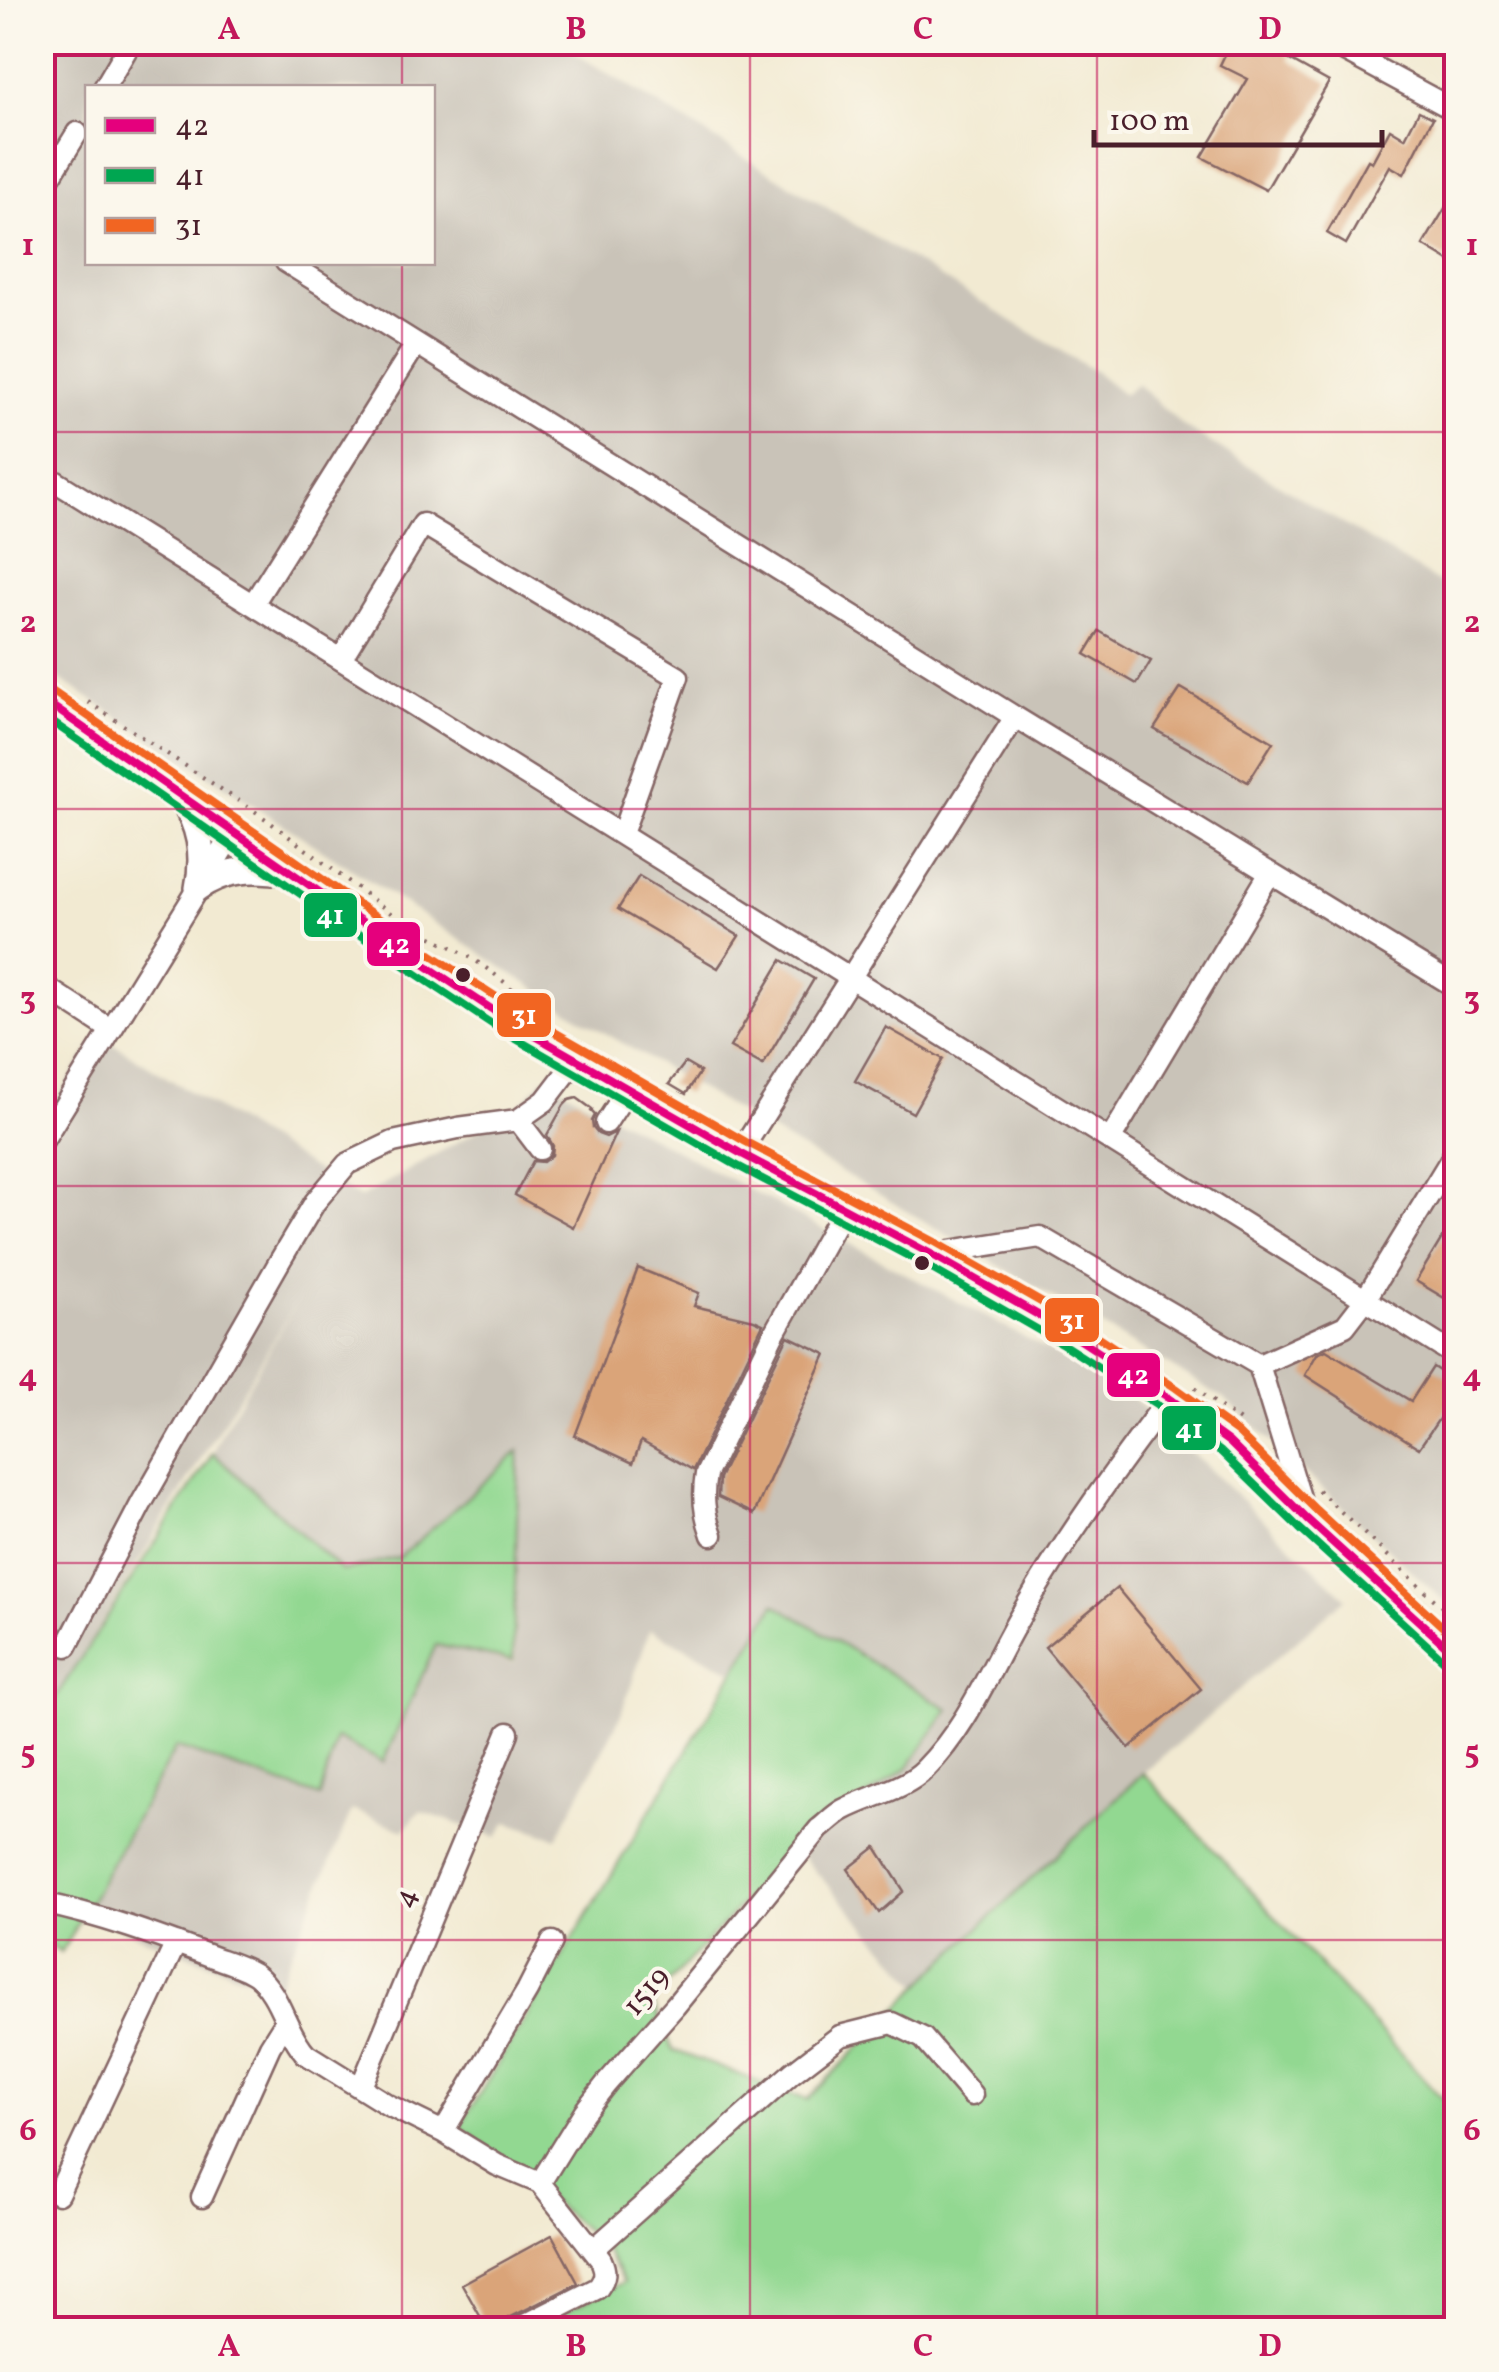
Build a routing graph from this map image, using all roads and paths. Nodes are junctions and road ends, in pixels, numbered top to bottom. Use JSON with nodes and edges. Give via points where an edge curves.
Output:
{"nodes":[{"id":1,"x":131,"y":42,"type":"edge"},
{"id":2,"x":1328,"y":42,"type":"edge"},
{"id":3,"x":1446,"y":42,"type":"edge"},
{"id":4,"x":1456,"y":48,"type":"edge"},
{"id":5,"x":106,"y":85,"type":"edge"},
{"id":6,"x":1456,"y":111,"type":"edge"},
{"id":7,"x":84,"y":129,"type":"edge"},
{"id":8,"x":42,"y":190,"type":"edge"},
{"id":9,"x":291,"y":265,"type":"edge"},
{"id":10,"x":416,"y":344,"type":"junction"},
{"id":11,"x":42,"y":472,"type":"edge"},
{"id":12,"x":253,"y":604,"type":"junction"},
{"id":13,"x":341,"y":659,"type":"junction"},
{"id":14,"x":42,"y":699,"type":"edge"},
{"id":15,"x":1015,"y":717,"type":"junction"},
{"id":16,"x":175,"y":790,"type":"junction"},
{"id":17,"x":234,"y":831,"type":"junction"},
{"id":18,"x":622,"y":834,"type":"junction"},
{"id":19,"x":1270,"y":873,"type":"junction"},
{"id":20,"x":294,"y":874,"type":"junction"},
{"id":21,"x":198,"y":888,"type":"junction"},
{"id":22,"x":851,"y":977,"type":"junction"},
{"id":23,"x":42,"y":985,"type":"edge"},
{"id":24,"x":1456,"y":987,"type":"edge"},
{"id":25,"x":110,"y":1029,"type":"junction"},
{"id":26,"x":576,"y":1059,"type":"junction"},
{"id":27,"x":628,"y":1088,"type":"junction"},
{"id":28,"x":518,"y":1120,"type":"junction"},
{"id":29,"x":606,"y":1123,"type":"dead end"},
{"id":30,"x":1110,"y":1140,"type":"junction"},
{"id":31,"x":42,"y":1142,"type":"edge"},
{"id":32,"x":540,"y":1149,"type":"dead end"},
{"id":33,"x":1456,"y":1151,"type":"edge"},
{"id":34,"x":740,"y":1153,"type":"junction"},
{"id":35,"x":844,"y":1208,"type":"junction"},
{"id":36,"x":932,"y":1254,"type":"junction"},
{"id":37,"x":1365,"y":1300,"type":"junction"},
{"id":38,"x":1456,"y":1356,"type":"edge"},
{"id":39,"x":1259,"y":1364,"type":"junction"},
{"id":40,"x":1170,"y":1398,"type":"junction"},
{"id":41,"x":1307,"y":1520,"type":"junction"},
{"id":42,"x":712,"y":1535,"type":"dead end"},
{"id":43,"x":67,"y":1646,"type":"dead end"},
{"id":44,"x":1456,"y":1656,"type":"edge"},
{"id":45,"x":508,"y":1733,"type":"dead end"},
{"id":46,"x":42,"y":1903,"type":"edge"},
{"id":47,"x":552,"y":1942,"type":"dead end"},
{"id":48,"x":176,"y":1943,"type":"junction"},
{"id":49,"x":285,"y":2022,"type":"junction"},
{"id":50,"x":360,"y":2087,"type":"junction"},
{"id":51,"x":972,"y":2095,"type":"dead end"},
{"id":52,"x":443,"y":2132,"type":"junction"},
{"id":53,"x":540,"y":2184,"type":"junction"},
{"id":54,"x":58,"y":2194,"type":"dead end"},
{"id":55,"x":202,"y":2197,"type":"dead end"},
{"id":56,"x":593,"y":2250,"type":"junction"},
{"id":57,"x":515,"y":2330,"type":"edge"}],
"edges":[{"from":1,"to":5,"type":"street"},
{"from":2,"to":6,"type":"street"},
{"from":3,"to":4,"type":"street"},
{"from":7,"to":8,"type":"street"},
{"from":9,"to":10,"type":"street"},
{"from":10,"to":12,"type":"street"},
{"from":10,"to":15,"type":"street"},
{"from":11,"to":12,"type":"street"},
{"from":12,"to":13,"type":"street"},
{"from":13,"to":18,"type":"street"},
{"from":13,"to":18,"type":"street","via":[[423,524],[678,677]]},
{"from":14,"to":16,"type":"main road"},
{"from":15,"to":19,"type":"street"},
{"from":15,"to":22,"type":"street"},
{"from":16,"to":17,"type":"main road"},
{"from":16,"to":21,"type":"main road","via":[[201,843]]},
{"from":17,"to":20,"type":"main road"},
{"from":17,"to":21,"type":"street"},
{"from":18,"to":22,"type":"street"},
{"from":19,"to":24,"type":"street"},
{"from":19,"to":30,"type":"street"},
{"from":20,"to":21,"type":"main road","via":[[241,870]]},
{"from":20,"to":26,"type":"main road"},
{"from":21,"to":25,"type":"street"},
{"from":22,"to":30,"type":"street"},
{"from":22,"to":34,"type":"street"},
{"from":23,"to":25,"type":"street"},
{"from":25,"to":31,"type":"street"},
{"from":26,"to":27,"type":"main road"},
{"from":26,"to":28,"type":"street","via":[[545,1101]]},
{"from":27,"to":29,"type":"street"},
{"from":27,"to":34,"type":"main road"},
{"from":28,"to":32,"type":"street"},
{"from":28,"to":43,"type":"street","via":[[392,1142],[346,1164],[281,1259]]},
{"from":30,"to":37,"type":"street"},
{"from":33,"to":37,"type":"street"},
{"from":34,"to":35,"type":"main road"},
{"from":35,"to":36,"type":"main road"},
{"from":35,"to":42,"type":"street","via":[[706,1474],[704,1514]]},
{"from":36,"to":39,"type":"street","via":[[1040,1237]]},
{"from":36,"to":40,"type":"main road"},
{"from":37,"to":38,"type":"street"},
{"from":37,"to":39,"type":"street","via":[[1345,1326]]},
{"from":39,"to":41,"type":"street"},
{"from":40,"to":41,"type":"main road","via":[[1229,1442]]},
{"from":40,"to":53,"type":"street","name":"1519","via":[[1080,1518],[950,1739],[922,1772],[819,1829],[606,2084]]},
{"from":41,"to":44,"type":"main road"},
{"from":45,"to":50,"type":"street","name":"4"},
{"from":46,"to":48,"type":"street"},
{"from":47,"to":52,"type":"street"},
{"from":48,"to":49,"type":"street","via":[[256,1975]]},
{"from":48,"to":54,"type":"street"},
{"from":49,"to":50,"type":"street","via":[[306,2054]]},
{"from":49,"to":55,"type":"street"},
{"from":50,"to":52,"type":"street"},
{"from":51,"to":56,"type":"street","via":[[923,2038],[892,2023],[840,2036]]},
{"from":52,"to":53,"type":"street"},
{"from":53,"to":56,"type":"street"},
{"from":56,"to":57,"type":"street","via":[[605,2270],[598,2288]]}]}
